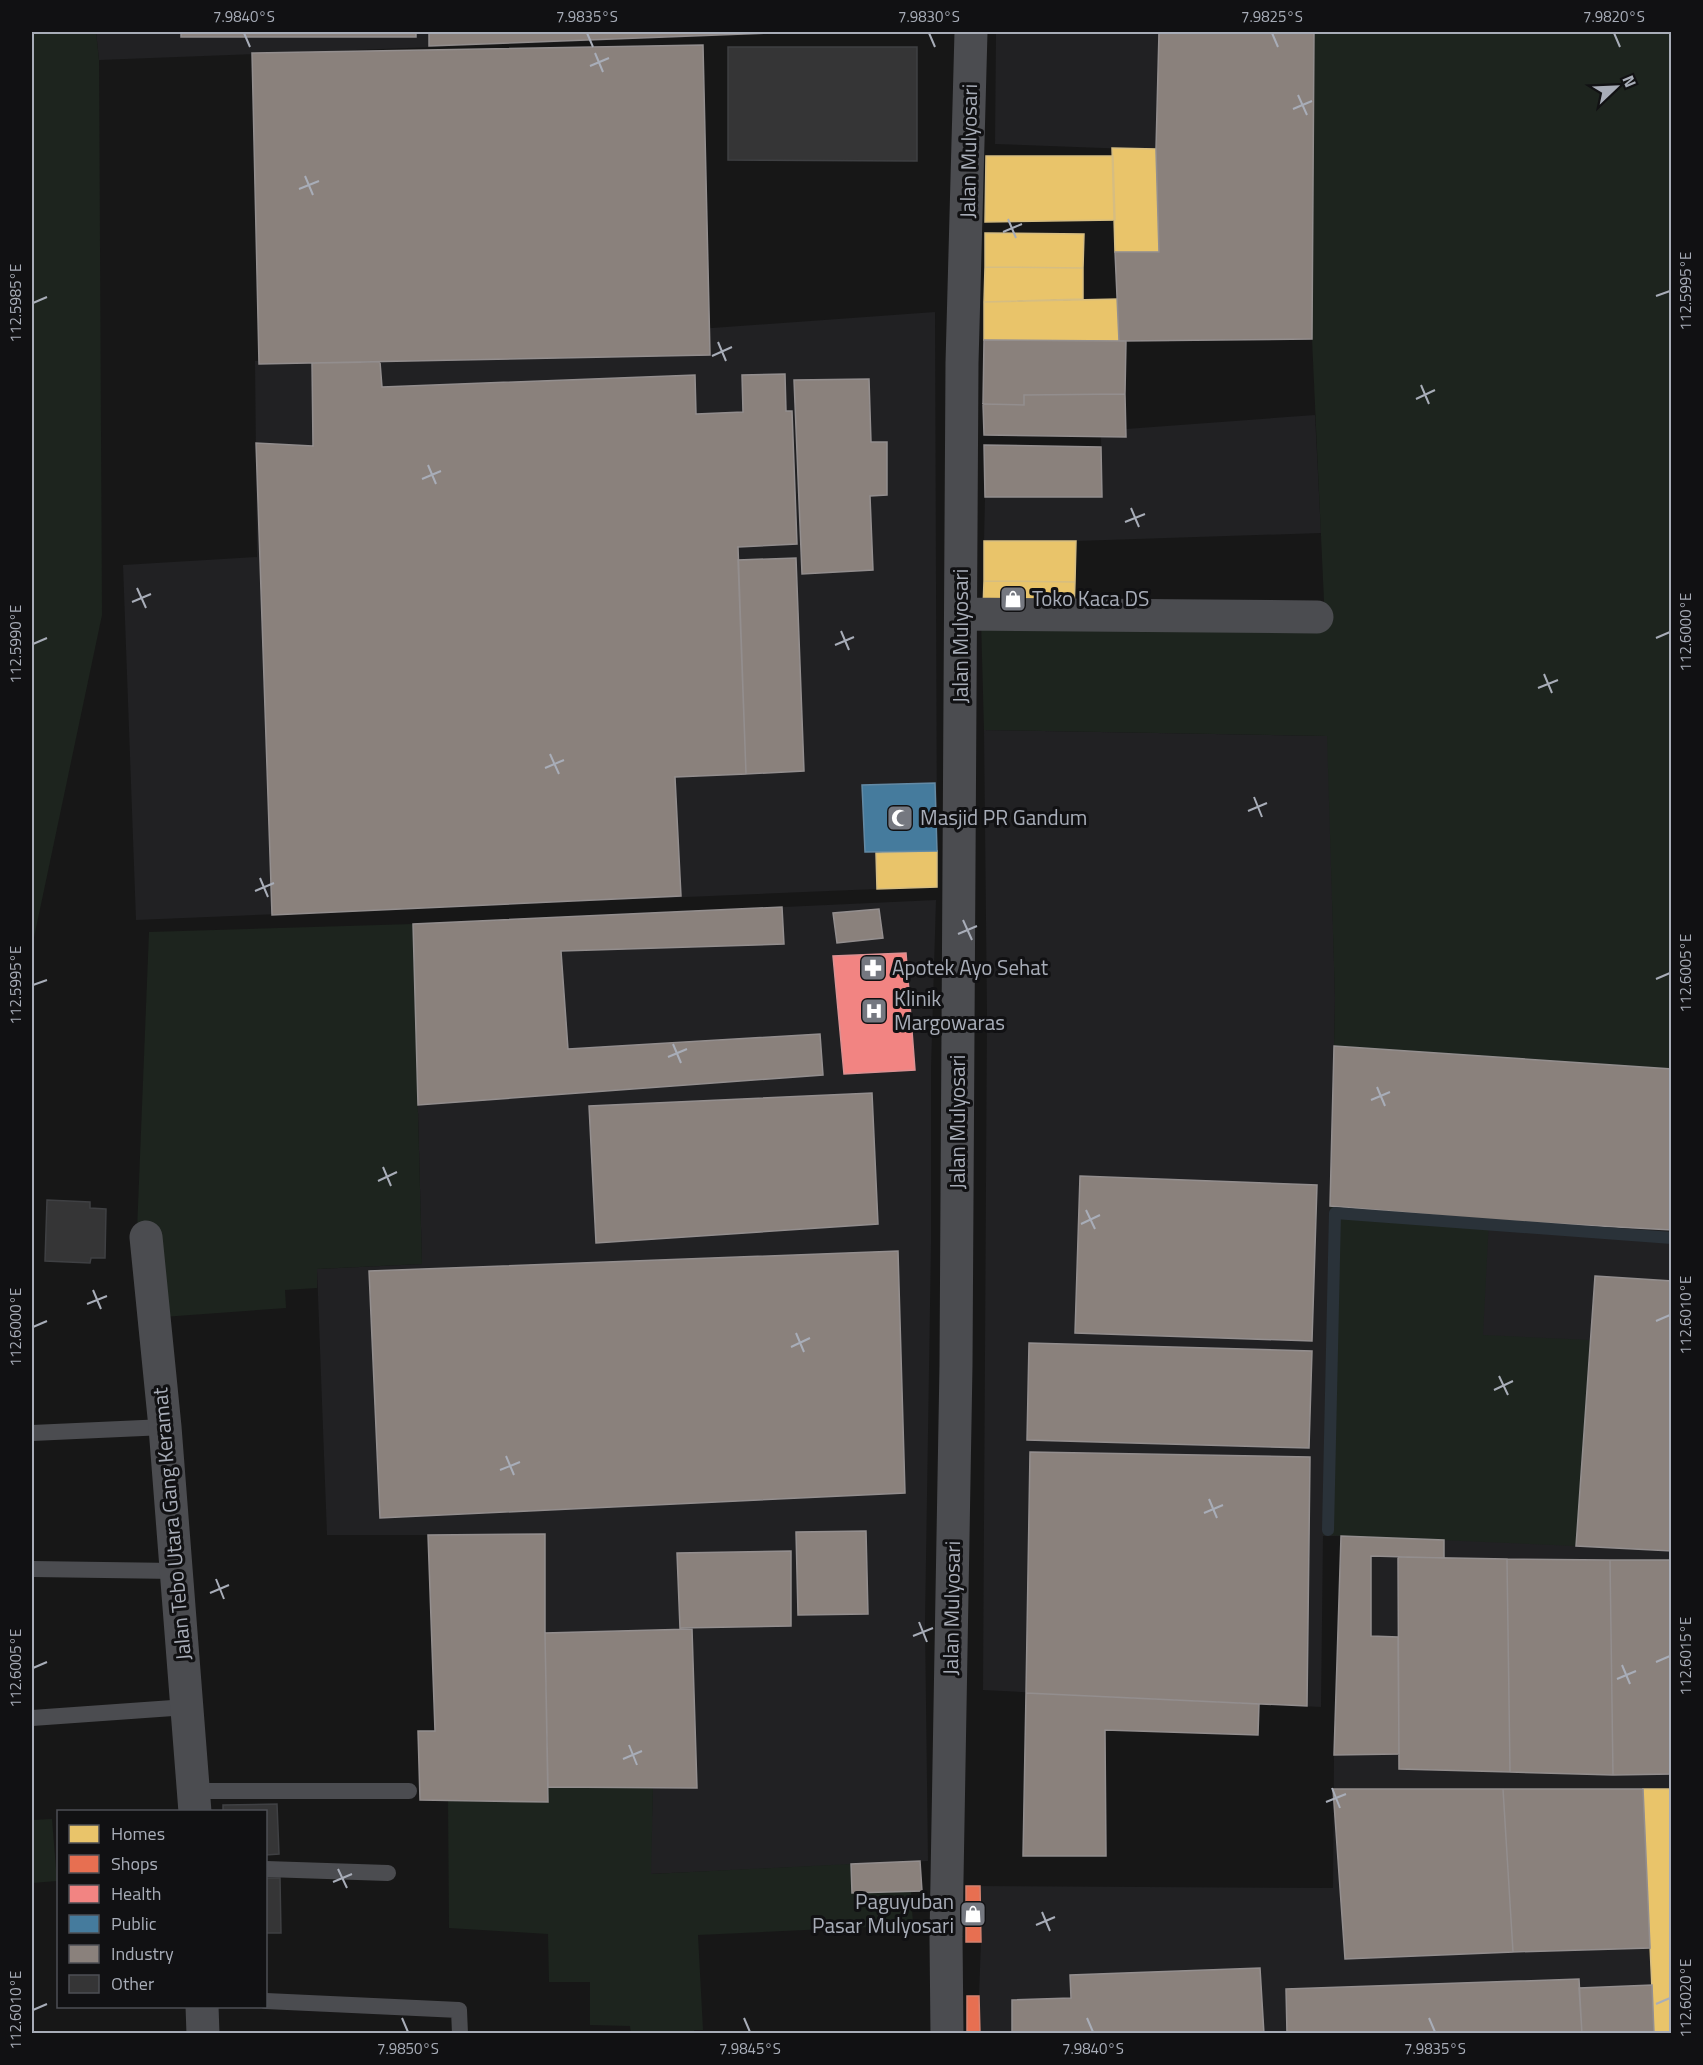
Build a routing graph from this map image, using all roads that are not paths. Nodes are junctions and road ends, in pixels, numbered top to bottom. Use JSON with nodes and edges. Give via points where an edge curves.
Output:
{"nodes":[{"id":1,"x":971,"y":32,"type":"edge"},
{"id":2,"x":962,"y":614,"type":"junction"},
{"id":3,"x":1317,"y":617,"type":"dead end"},
{"id":4,"x":146,"y":1237,"type":"dead end"},
{"id":5,"x":165,"y":1427,"type":"junction"},
{"id":6,"x":32,"y":1433,"type":"edge"},
{"id":7,"x":32,"y":1569,"type":"edge"},
{"id":8,"x":176,"y":1570,"type":"junction"},
{"id":9,"x":187,"y":1707,"type":"junction"},
{"id":10,"x":32,"y":1718,"type":"edge"},
{"id":11,"x":409,"y":1791,"type":"dead end"},
{"id":12,"x":194,"y":1801,"type":"edge"},
{"id":13,"x":267,"y":1869,"type":"edge"},
{"id":14,"x":387,"y":1873,"type":"dead end"},
{"id":15,"x":267,"y":2001,"type":"edge"},
{"id":16,"x":202,"y":2008,"type":"edge"},
{"id":17,"x":203,"y":2034,"type":"edge"},
{"id":18,"x":460,"y":2034,"type":"edge"},
{"id":19,"x":947,"y":2034,"type":"edge"}],
"edges":[{"from":1,"to":2,"type":"street","name":"Jalan Mulyosari","via":[[962,363]]},
{"from":2,"to":3,"type":"street"},
{"from":2,"to":19,"type":"street","name":"Jalan Mulyosari"},
{"from":4,"to":5,"type":"street","name":"Jalan Tebo Utara Gang Keramat"},
{"from":5,"to":6,"type":"lane"},
{"from":5,"to":8,"type":"street","name":"Jalan Tebo Utara Gang Keramat"},
{"from":7,"to":8,"type":"lane"},
{"from":8,"to":9,"type":"street","name":"Jalan Tebo Utara Gang Keramat"},
{"from":9,"to":10,"type":"lane"},
{"from":9,"to":12,"type":"street","name":"Jalan Tebo Utara Gang Keramat"},
{"from":11,"to":12,"type":"lane"},
{"from":13,"to":14,"type":"lane"},
{"from":15,"to":18,"type":"lane","via":[[459,2010]]},
{"from":16,"to":17,"type":"street"}]}
